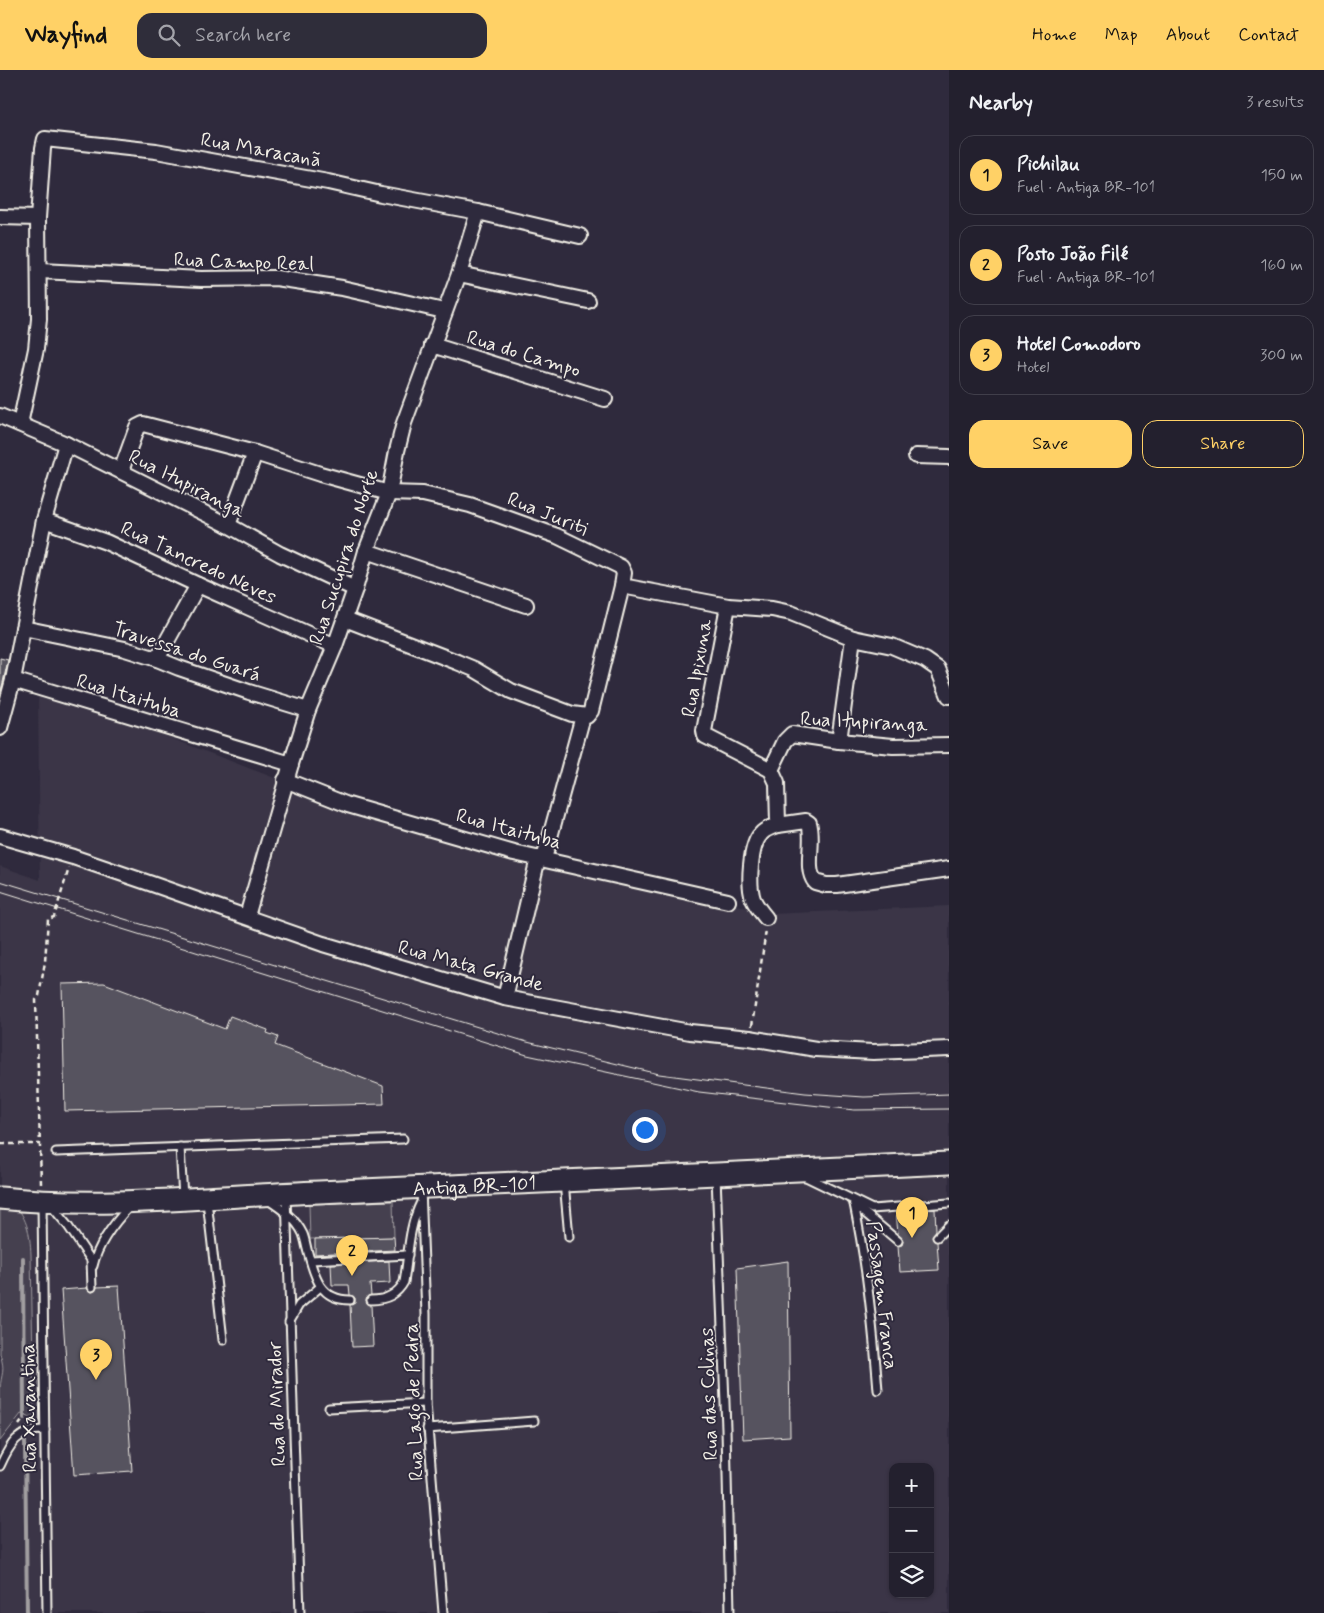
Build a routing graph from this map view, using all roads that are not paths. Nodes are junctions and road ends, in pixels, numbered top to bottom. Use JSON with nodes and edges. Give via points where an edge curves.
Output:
{"nodes":[{"id":1,"x":478,"y":212,"type":"junction"},
{"id":2,"x":0,"y":217,"type":"edge"},
{"id":3,"x":38,"y":218,"type":"junction"},
{"id":4,"x":580,"y":236,"type":"dead end"},
{"id":5,"x":40,"y":271,"type":"junction"},
{"id":6,"x":459,"y":274,"type":"junction"},
{"id":7,"x":588,"y":301,"type":"dead end"},
{"id":8,"x":444,"y":311,"type":"junction"},
{"id":9,"x":432,"y":345,"type":"junction"},
{"id":10,"x":605,"y":399,"type":"dead end"},
{"id":11,"x":0,"y":416,"type":"edge"},
{"id":12,"x":20,"y":424,"type":"junction"},
{"id":13,"x":66,"y":444,"type":"junction"},
{"id":14,"x":255,"y":453,"type":"junction"},
{"id":15,"x":916,"y":456,"type":"dead end"},
{"id":16,"x":949,"y":456,"type":"edge"},
{"id":17,"x":122,"y":471,"type":"junction"},
{"id":18,"x":389,"y":492,"type":"junction"},
{"id":19,"x":44,"y":520,"type":"junction"},
{"id":20,"x":228,"y":525,"type":"junction"},
{"id":21,"x":366,"y":551,"type":"junction"},
{"id":22,"x":198,"y":585,"type":"junction"},
{"id":23,"x":622,"y":586,"type":"junction"},
{"id":24,"x":355,"y":588,"type":"junction"},
{"id":25,"x":526,"y":605,"type":"dead end"},
{"id":26,"x":728,"y":606,"type":"junction"},
{"id":27,"x":345,"y":619,"type":"junction"},
{"id":28,"x":23,"y":628,"type":"junction"},
{"id":29,"x":853,"y":638,"type":"junction"},
{"id":30,"x":335,"y":646,"type":"junction"},
{"id":31,"x":157,"y":659,"type":"junction"},
{"id":32,"x":13,"y":680,"type":"junction"},
{"id":33,"x":949,"y":696,"type":"edge"},
{"id":34,"x":308,"y":710,"type":"junction"},
{"id":35,"x":578,"y":715,"type":"junction"},
{"id":36,"x":0,"y":728,"type":"edge"},
{"id":37,"x":839,"y":741,"type":"junction"},
{"id":38,"x":949,"y":745,"type":"edge"},
{"id":39,"x":291,"y":764,"type":"junction"},
{"id":40,"x":771,"y":770,"type":"junction"},
{"id":41,"x":285,"y":780,"type":"junction"},
{"id":42,"x":778,"y":825,"type":"junction"},
{"id":43,"x":0,"y":836,"type":"edge"},
{"id":44,"x":541,"y":858,"type":"junction"},
{"id":45,"x":949,"y":869,"type":"edge"},
{"id":46,"x":728,"y":901,"type":"dead end"},
{"id":47,"x":247,"y":916,"type":"junction"},
{"id":48,"x":766,"y":918,"type":"road end"},
{"id":49,"x":504,"y":998,"type":"junction"},
{"id":50,"x":949,"y":1049,"type":"edge"},
{"id":51,"x":403,"y":1139,"type":"dead end"},
{"id":52,"x":180,"y":1147,"type":"junction"},
{"id":53,"x":56,"y":1152,"type":"dead end"},
{"id":54,"x":949,"y":1163,"type":"edge"},
{"id":55,"x":794,"y":1171,"type":"junction"},
{"id":56,"x":716,"y":1174,"type":"junction"},
{"id":57,"x":564,"y":1182,"type":"junction"},
{"id":58,"x":421,"y":1195,"type":"junction"},
{"id":59,"x":845,"y":1196,"type":"junction"},
{"id":60,"x":207,"y":1197,"type":"junction"},
{"id":61,"x":0,"y":1198,"type":"edge"},
{"id":62,"x":183,"y":1198,"type":"junction"},
{"id":63,"x":136,"y":1201,"type":"junction"},
{"id":64,"x":44,"y":1202,"type":"junction"},
{"id":65,"x":286,"y":1202,"type":"junction"},
{"id":66,"x":949,"y":1203,"type":"edge"},
{"id":67,"x":854,"y":1204,"type":"junction"},
{"id":68,"x":949,"y":1225,"type":"edge"},
{"id":69,"x":569,"y":1237,"type":"dead end"},
{"id":70,"x":936,"y":1237,"type":"dead end"},
{"id":71,"x":898,"y":1240,"type":"dead end"},
{"id":72,"x":408,"y":1256,"type":"junction"},
{"id":73,"x":311,"y":1260,"type":"junction"},
{"id":74,"x":92,"y":1274,"type":"junction"},
{"id":75,"x":92,"y":1287,"type":"dead end"},
{"id":76,"x":320,"y":1287,"type":"junction"},
{"id":77,"x":350,"y":1300,"type":"dead end"},
{"id":78,"x":371,"y":1300,"type":"dead end"},
{"id":79,"x":289,"y":1323,"type":"junction"},
{"id":80,"x":223,"y":1340,"type":"dead end"},
{"id":81,"x":878,"y":1390,"type":"dead end"},
{"id":82,"x":426,"y":1403,"type":"junction"},
{"id":83,"x":329,"y":1408,"type":"dead end"},
{"id":84,"x":534,"y":1421,"type":"dead end"},
{"id":85,"x":427,"y":1429,"type":"junction"},
{"id":86,"x":45,"y":1430,"type":"junction"},
{"id":87,"x":0,"y":1466,"type":"edge"},
{"id":88,"x":47,"y":1613,"type":"edge"},
{"id":89,"x":300,"y":1613,"type":"edge"},
{"id":90,"x":443,"y":1613,"type":"edge"},
{"id":91,"x":730,"y":1613,"type":"edge"}],
"edges":[{"from":1,"to":3,"type":"street","name":"Rua Maracanã","via":[[156,151],[48,139],[44,140]]},
{"from":1,"to":4,"type":"street"},
{"from":1,"to":6,"type":"street","name":"Rua Sucupira do Norte"},
{"from":2,"to":3,"type":"street"},
{"from":3,"to":5,"type":"street"},
{"from":5,"to":8,"type":"street","name":"Rua Campo Real","via":[[201,279],[276,278],[350,289]]},
{"from":5,"to":12,"type":"street","via":[[36,349]]},
{"from":6,"to":7,"type":"street"},
{"from":6,"to":8,"type":"street","name":"Rua Sucupira do Norte"},
{"from":8,"to":9,"type":"street","name":"Rua Sucupira do Norte"},
{"from":9,"to":10,"type":"street","name":"Rua do Campo"},
{"from":9,"to":18,"type":"street","name":"Rua Sucupira do Norte","via":[[404,423]]},
{"from":11,"to":12,"type":"street","name":"Rua Itupiranga"},
{"from":12,"to":13,"type":"street","name":"Rua Itupiranga"},
{"from":13,"to":17,"type":"street","name":"Rua Itupiranga"},
{"from":13,"to":19,"type":"street"},
{"from":14,"to":17,"type":"street","name":"Rua Juriti","via":[[143,424],[138,427]]},
{"from":14,"to":18,"type":"street","name":"Rua Juriti"},
{"from":14,"to":20,"type":"street"},
{"from":15,"to":16,"type":"street"},
{"from":17,"to":20,"type":"street","name":"Rua Itupiranga"},
{"from":18,"to":21,"type":"street","name":"Rua Sucupira do Norte"},
{"from":18,"to":23,"type":"street","name":"Rua Juriti","via":[[451,500],[557,536],[621,567],[624,573]]},
{"from":19,"to":22,"type":"street","name":"Rua Tancredo Neves","via":[[106,542]]},
{"from":19,"to":28,"type":"street"},
{"from":20,"to":24,"type":"street","name":"Rua Itupiranga","via":[[280,554]]},
{"from":21,"to":24,"type":"street","name":"Rua Sucupira do Norte"},
{"from":21,"to":25,"type":"street"},
{"from":22,"to":30,"type":"street","name":"Rua Tancredo Neves"},
{"from":22,"to":31,"type":"street"},
{"from":23,"to":26,"type":"street"},
{"from":23,"to":35,"type":"street","via":[[590,714]]},
{"from":24,"to":27,"type":"street","name":"Rua Sucupira do Norte"},
{"from":26,"to":29,"type":"street","via":[[791,613]]},
{"from":26,"to":40,"type":"street","name":"Rua Ipixuna","via":[[705,736]]},
{"from":27,"to":30,"type":"street","name":"Rua Sucupira do Norte"},
{"from":27,"to":35,"type":"street","via":[[474,669],[511,691]]},
{"from":28,"to":31,"type":"street","name":"Travessa do Guará","via":[[125,649]]},
{"from":28,"to":32,"type":"street"},
{"from":29,"to":33,"type":"street","via":[[892,646],[931,663],[938,669]]},
{"from":29,"to":37,"type":"street"},
{"from":30,"to":34,"type":"street","name":"Rua Sucupira do Norte"},
{"from":31,"to":34,"type":"street","name":"Travessa do Guará"},
{"from":32,"to":36,"type":"street"},
{"from":32,"to":39,"type":"street","name":"Rua Itaituba"},
{"from":34,"to":39,"type":"street","name":"Rua Sucupira do Norte"},
{"from":35,"to":44,"type":"street"},
{"from":37,"to":38,"type":"street","name":"Rua Itupiranga","via":[[893,746]]},
{"from":37,"to":40,"type":"street","name":"Rua Itupiranga","via":[[792,734]]},
{"from":39,"to":41,"type":"street","name":"Rua Sucupira do Norte"},
{"from":40,"to":42,"type":"street","via":[[778,784]]},
{"from":41,"to":44,"type":"street","name":"Rua Itaituba","via":[[348,805],[480,844]]},
{"from":41,"to":47,"type":"street","name":"Rua Sucupira do Norte"},
{"from":42,"to":45,"type":"street","via":[[802,821],[810,825],[810,871],[814,882],[837,885]]},
{"from":42,"to":48,"type":"street","via":[[766,830],[756,841],[751,867],[753,897]]},
{"from":43,"to":47,"type":"street","name":"Rua Mata Grande","via":[[73,857]]},
{"from":44,"to":46,"type":"street","name":"Rua Itaituba"},
{"from":44,"to":49,"type":"street"},
{"from":47,"to":49,"type":"street","name":"Rua Mata Grande","via":[[323,944]]},
{"from":49,"to":50,"type":"street","name":"Rua Mata Grande","via":[[653,1026],[816,1049],[873,1052]]},
{"from":51,"to":52,"type":"lane"},
{"from":52,"to":53,"type":"lane"},
{"from":52,"to":62,"type":"lane"},
{"from":54,"to":55,"type":"main road","name":"Antiga BR-101"},
{"from":55,"to":56,"type":"main road","name":"Antiga BR-101"},
{"from":55,"to":59,"type":"lane"},
{"from":56,"to":57,"type":"main road","name":"Antiga BR-101"},
{"from":56,"to":91,"type":"lane","name":"Rua das Colinas"},
{"from":57,"to":58,"type":"main road","name":"Antiga BR-101"},
{"from":57,"to":69,"type":"lane"},
{"from":58,"to":65,"type":"main road","name":"Antiga BR-101"},
{"from":58,"to":72,"type":"lane"},
{"from":58,"to":82,"type":"lane","name":"Rua Lago de Pedra"},
{"from":59,"to":66,"type":"lane","via":[[874,1209]]},
{"from":59,"to":67,"type":"lane"},
{"from":60,"to":62,"type":"main road","name":"Antiga BR-101"},
{"from":60,"to":65,"type":"main road","name":"Antiga BR-101","via":[[259,1194]]},
{"from":60,"to":80,"type":"lane"},
{"from":61,"to":64,"type":"main road","name":"Antiga BR-101"},
{"from":62,"to":63,"type":"main road","name":"Antiga BR-101"},
{"from":63,"to":64,"type":"main road","name":"Antiga BR-101"},
{"from":63,"to":74,"type":"lane","via":[[104,1240]]},
{"from":64,"to":74,"type":"lane","via":[[56,1210],[87,1253]]},
{"from":64,"to":86,"type":"lane","name":"Rua Xavantina"},
{"from":65,"to":73,"type":"lane","via":[[303,1234]]},
{"from":65,"to":79,"type":"lane","name":"Rua do Mirador"},
{"from":67,"to":71,"type":"lane"},
{"from":67,"to":81,"type":"lane","name":"Passagem Franca","via":[[871,1305]]},
{"from":68,"to":70,"type":"lane"},
{"from":72,"to":73,"type":"lane"},
{"from":72,"to":78,"type":"lane","via":[[400,1289],[391,1296]]},
{"from":73,"to":76,"type":"lane"},
{"from":74,"to":75,"type":"lane"},
{"from":76,"to":77,"type":"lane","via":[[332,1297]]},
{"from":76,"to":79,"type":"lane","via":[[299,1305]]},
{"from":79,"to":89,"type":"lane","name":"Rua do Mirador"},
{"from":82,"to":83,"type":"lane"},
{"from":82,"to":85,"type":"lane","name":"Rua Lago de Pedra"},
{"from":84,"to":85,"type":"lane"},
{"from":85,"to":90,"type":"lane","name":"Rua Lago de Pedra"},
{"from":86,"to":87,"type":"lane","via":[[21,1434]]},
{"from":86,"to":88,"type":"lane","name":"Rua Xavantina"}]}
